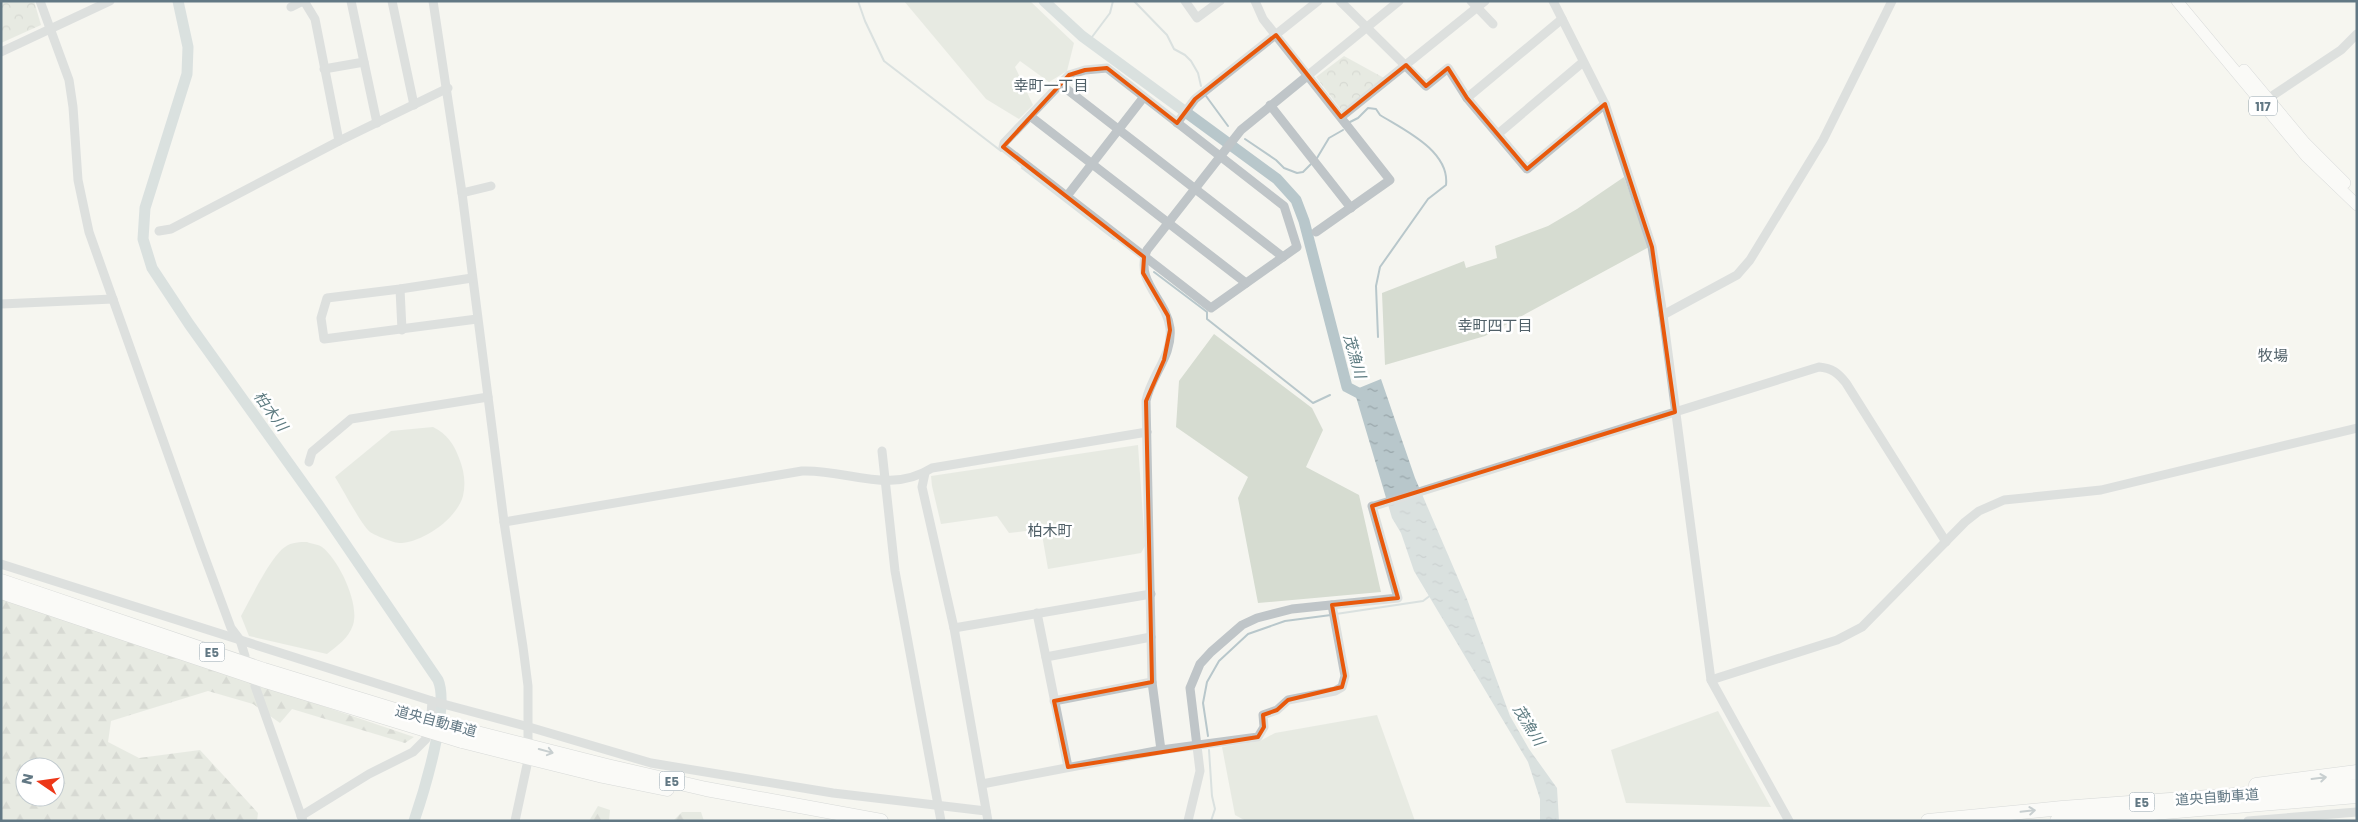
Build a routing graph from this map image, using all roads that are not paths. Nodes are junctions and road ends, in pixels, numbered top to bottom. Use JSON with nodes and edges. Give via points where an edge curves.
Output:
{"nodes":[{"id":1,"x":40,"y":1,"type":"edge"},
{"id":2,"x":110,"y":1,"type":"edge"},
{"id":3,"x":304,"y":1,"type":"edge"},
{"id":4,"x":351,"y":1,"type":"edge"},
{"id":5,"x":392,"y":1,"type":"edge"},
{"id":6,"x":433,"y":1,"type":"edge"},
{"id":7,"x":1185,"y":1,"type":"edge"},
{"id":8,"x":1220,"y":1,"type":"edge"},
{"id":9,"x":1254,"y":1,"type":"edge"},
{"id":10,"x":1318,"y":1,"type":"edge"},
{"id":11,"x":1340,"y":1,"type":"edge"},
{"id":12,"x":1399,"y":1,"type":"edge"},
{"id":13,"x":1485,"y":1,"type":"edge"},
{"id":14,"x":1553,"y":1,"type":"edge"},
{"id":15,"x":1892,"y":1,"type":"edge"},
{"id":16,"x":2177,"y":1,"type":"edge"},
{"id":17,"x":2187,"y":1,"type":"edge"},
{"id":18,"x":1474,"y":4,"type":"edge"},
{"id":19,"x":292,"y":7,"type":"dead end"},
{"id":20,"x":1562,"y":19,"type":"junction"},
{"id":21,"x":1493,"y":24,"type":"dead end"},
{"id":22,"x":1367,"y":27,"type":"junction"},
{"id":23,"x":50,"y":30,"type":"junction"},
{"id":24,"x":2357,"y":34,"type":"edge"},
{"id":25,"x":1276,"y":35,"type":"junction"},
{"id":26,"x":1,"y":52,"type":"edge"},
{"id":27,"x":364,"y":62,"type":"junction"},
{"id":28,"x":1583,"y":62,"type":"junction"},
{"id":29,"x":1406,"y":65,"type":"junction"},
{"id":30,"x":324,"y":69,"type":"junction"},
{"id":31,"x":1308,"y":75,"type":"junction"},
{"id":32,"x":1060,"y":84,"type":"junction"},
{"id":33,"x":448,"y":88,"type":"junction"},
{"id":34,"x":1143,"y":98,"type":"junction"},
{"id":35,"x":1467,"y":98,"type":"junction"},
{"id":36,"x":2264,"y":101,"type":"junction"},
{"id":37,"x":1604,"y":104,"type":"junction"},
{"id":38,"x":414,"y":105,"type":"junction"},
{"id":39,"x":1270,"y":105,"type":"junction"},
{"id":40,"x":1030,"y":116,"type":"junction"},
{"id":41,"x":1341,"y":118,"type":"junction"},
{"id":42,"x":1178,"y":121,"type":"junction"},
{"id":43,"x":376,"y":123,"type":"junction"},
{"id":44,"x":1119,"y":128,"type":"junction"},
{"id":45,"x":1498,"y":134,"type":"junction"},
{"id":46,"x":339,"y":141,"type":"junction"},
{"id":47,"x":1221,"y":154,"type":"junction"},
{"id":48,"x":1093,"y":163,"type":"junction"},
{"id":49,"x":491,"y":186,"type":"dead end"},
{"id":50,"x":1195,"y":188,"type":"junction"},
{"id":51,"x":462,"y":193,"type":"junction"},
{"id":52,"x":2357,"y":194,"type":"edge"},
{"id":53,"x":1067,"y":196,"type":"junction"},
{"id":54,"x":2357,"y":205,"type":"edge"},
{"id":55,"x":1351,"y":208,"type":"junction"},
{"id":56,"x":1169,"y":222,"type":"junction"},
{"id":57,"x":159,"y":231,"type":"dead end"},
{"id":58,"x":1316,"y":232,"type":"dead end"},
{"id":59,"x":1283,"y":257,"type":"junction"},
{"id":60,"x":1144,"y":258,"type":"junction"},
{"id":61,"x":472,"y":278,"type":"junction"},
{"id":62,"x":1246,"y":283,"type":"junction"},
{"id":63,"x":400,"y":289,"type":"junction"},
{"id":64,"x":114,"y":299,"type":"junction"},
{"id":65,"x":1,"y":304,"type":"edge"},
{"id":66,"x":1664,"y":315,"type":"junction"},
{"id":67,"x":478,"y":319,"type":"junction"},
{"id":68,"x":402,"y":330,"type":"junction"},
{"id":69,"x":488,"y":397,"type":"junction"},
{"id":70,"x":1675,"y":412,"type":"junction"},
{"id":71,"x":2357,"y":428,"type":"edge"},
{"id":72,"x":1148,"y":432,"type":"junction"},
{"id":73,"x":882,"y":451,"type":"dead end"},
{"id":74,"x":309,"y":462,"type":"dead end"},
{"id":75,"x":925,"y":473,"type":"junction"},
{"id":76,"x":886,"y":481,"type":"junction"},
{"id":77,"x":504,"y":522,"type":"junction"},
{"id":78,"x":1946,"y":542,"type":"junction"},
{"id":79,"x":1,"y":564,"type":"edge"},
{"id":80,"x":1,"y":581,"type":"edge"},
{"id":81,"x":1,"y":592,"type":"edge"},
{"id":82,"x":1150,"y":594,"type":"junction"},
{"id":83,"x":1333,"y":611,"type":"junction"},
{"id":84,"x":1037,"y":613,"type":"junction"},
{"id":85,"x":954,"y":628,"type":"junction"},
{"id":86,"x":1151,"y":637,"type":"junction"},
{"id":87,"x":240,"y":640,"type":"junction"},
{"id":88,"x":245,"y":656,"type":"dead end"},
{"id":89,"x":1046,"y":657,"type":"junction"},
{"id":90,"x":1711,"y":680,"type":"junction"},
{"id":91,"x":1152,"y":682,"type":"junction"},
{"id":92,"x":255,"y":686,"type":"dead end"},
{"id":93,"x":432,"y":701,"type":"junction"},
{"id":94,"x":1054,"y":701,"type":"junction"},
{"id":95,"x":426,"y":726,"type":"junction"},
{"id":96,"x":529,"y":727,"type":"junction"},
{"id":97,"x":463,"y":735,"type":"junction"},
{"id":98,"x":528,"y":739,"type":"dead end"},
{"id":99,"x":1196,"y":745,"type":"junction"},
{"id":100,"x":1161,"y":750,"type":"junction"},
{"id":101,"x":527,"y":765,"type":"dead end"},
{"id":102,"x":1068,"y":767,"type":"junction"},
{"id":103,"x":2357,"y":772,"type":"edge"},
{"id":104,"x":982,"y":784,"type":"junction"},
{"id":105,"x":2357,"y":786,"type":"edge"},
{"id":106,"x":2357,"y":796,"type":"edge"},
{"id":107,"x":2357,"y":802,"type":"edge"},
{"id":108,"x":939,"y":808,"type":"junction"},
{"id":109,"x":2199,"y":809,"type":"junction"},
{"id":110,"x":2357,"y":812,"type":"edge"},
{"id":111,"x":2060,"y":814,"type":"edge"},
{"id":112,"x":987,"y":816,"type":"edge"},
{"id":113,"x":302,"y":818,"type":"edge"},
{"id":114,"x":515,"y":821,"type":"edge"},
{"id":115,"x":835,"y":821,"type":"edge"},
{"id":116,"x":881,"y":821,"type":"edge"},
{"id":117,"x":941,"y":821,"type":"edge"},
{"id":118,"x":1188,"y":821,"type":"edge"},
{"id":119,"x":1790,"y":821,"type":"edge"},
{"id":120,"x":1928,"y":821,"type":"edge"},
{"id":121,"x":2248,"y":821,"type":"edge"}],
"edges":[{"from":1,"to":23,"type":"street"},
{"from":2,"to":23,"type":"street"},
{"from":3,"to":19,"type":"street"},
{"from":3,"to":30,"type":"street","via":[[315,19]]},
{"from":4,"to":27,"type":"street"},
{"from":5,"to":38,"type":"street"},
{"from":6,"to":33,"type":"street"},
{"from":7,"to":8,"type":"street","via":[[1197,18]]},
{"from":9,"to":25,"type":"street"},
{"from":10,"to":25,"type":"street"},
{"from":11,"to":22,"type":"street"},
{"from":12,"to":22,"type":"street"},
{"from":13,"to":18,"type":"street"},
{"from":14,"to":20,"type":"street"},
{"from":15,"to":66,"type":"street","via":[[1823,140],[1750,260],[1737,275]]},
{"from":16,"to":36,"type":"main road","number":"117"},
{"from":17,"to":36,"type":"main road","number":"117"},
{"from":18,"to":21,"type":"street"},
{"from":18,"to":29,"type":"street"},
{"from":20,"to":28,"type":"street"},
{"from":20,"to":35,"type":"street"},
{"from":22,"to":29,"type":"street"},
{"from":22,"to":31,"type":"street"},
{"from":23,"to":26,"type":"street"},
{"from":23,"to":64,"type":"street","via":[[72,94],[82,208]]},
{"from":24,"to":36,"type":"street","via":[[2341,50]]},
{"from":25,"to":31,"type":"street"},
{"from":25,"to":42,"type":"street","via":[[1189,106]]},
{"from":27,"to":30,"type":"street"},
{"from":27,"to":43,"type":"street"},
{"from":28,"to":37,"type":"street"},
{"from":28,"to":45,"type":"street"},
{"from":29,"to":35,"type":"street","via":[[1426,86],[1448,68]]},
{"from":29,"to":41,"type":"street"},
{"from":30,"to":46,"type":"street"},
{"from":31,"to":39,"type":"street"},
{"from":31,"to":41,"type":"street"},
{"from":32,"to":34,"type":"street","via":[[1069,75],[1107,68]]},
{"from":32,"to":40,"type":"street"},
{"from":32,"to":44,"type":"street"},
{"from":33,"to":38,"type":"street"},
{"from":33,"to":51,"type":"street"},
{"from":34,"to":42,"type":"street"},
{"from":34,"to":44,"type":"street"},
{"from":35,"to":45,"type":"street"},
{"from":36,"to":52,"type":"main road","number":"117"},
{"from":36,"to":54,"type":"main road","number":"117","via":[[2306,156]]},
{"from":37,"to":45,"type":"street","via":[[1526,169]]},
{"from":37,"to":66,"type":"street","via":[[1652,247]]},
{"from":38,"to":43,"type":"street"},
{"from":39,"to":47,"type":"street","via":[[1241,130]]},
{"from":39,"to":55,"type":"street"},
{"from":40,"to":48,"type":"street"},
{"from":40,"to":53,"type":"street","via":[[1003,147]]},
{"from":41,"to":55,"type":"street","via":[[1390,180]]},
{"from":42,"to":47,"type":"street"},
{"from":43,"to":46,"type":"street"},
{"from":44,"to":48,"type":"street"},
{"from":44,"to":50,"type":"street"},
{"from":46,"to":57,"type":"street","via":[[171,229]]},
{"from":47,"to":50,"type":"street"},
{"from":47,"to":59,"type":"street","via":[[1284,206],[1297,247]]},
{"from":48,"to":53,"type":"street"},
{"from":48,"to":56,"type":"street"},
{"from":49,"to":51,"type":"street"},
{"from":50,"to":56,"type":"street"},
{"from":50,"to":59,"type":"street"},
{"from":51,"to":61,"type":"street"},
{"from":53,"to":60,"type":"street"},
{"from":55,"to":58,"type":"street"},
{"from":56,"to":60,"type":"street"},
{"from":56,"to":62,"type":"street"},
{"from":59,"to":62,"type":"street"},
{"from":60,"to":62,"type":"street","via":[[1209,308]]},
{"from":60,"to":72,"type":"street","via":[[1143,273],[1168,316],[1170,330],[1170,343],[1148,393]]},
{"from":61,"to":63,"type":"street"},
{"from":61,"to":67,"type":"street"},
{"from":63,"to":68,"type":"street"},
{"from":63,"to":68,"type":"street","via":[[327,298],[321,318],[324,339]]},
{"from":64,"to":65,"type":"street"},
{"from":64,"to":87,"type":"street","via":[[231,628]]},
{"from":66,"to":70,"type":"street"},
{"from":67,"to":68,"type":"street"},
{"from":67,"to":69,"type":"street"},
{"from":69,"to":74,"type":"street","via":[[351,419],[312,452]]},
{"from":69,"to":77,"type":"street"},
{"from":70,"to":78,"type":"street","via":[[1819,367],[1829,368],[1846,383]]},
{"from":70,"to":83,"type":"street","via":[[1372,506],[1398,598]]},
{"from":70,"to":90,"type":"street"},
{"from":71,"to":78,"type":"street","via":[[2101,490],[2004,500],[1979,510]]},
{"from":72,"to":75,"type":"street","via":[[932,468]]},
{"from":72,"to":82,"type":"street"},
{"from":73,"to":76,"type":"street"},
{"from":75,"to":76,"type":"street"},
{"from":75,"to":85,"type":"street","via":[[922,486]]},
{"from":76,"to":77,"type":"street","via":[[817,470],[802,471]]},
{"from":76,"to":108,"type":"street","via":[[895,571]]},
{"from":77,"to":96,"type":"street","via":[[524,656]]},
{"from":78,"to":90,"type":"street","via":[[1862,627],[1837,640]]},
{"from":79,"to":87,"type":"street"},
{"from":80,"to":95,"type":"highway","name":"道央自動車道","number":"E5"},
{"from":81,"to":95,"type":"highway","name":"道央自動車道","number":"E5","via":[[266,681]]},
{"from":82,"to":84,"type":"street"},
{"from":82,"to":86,"type":"street"},
{"from":83,"to":99,"type":"street","via":[[1292,609],[1257,618],[1242,624],[1211,652],[1200,664],[1190,688]]},
{"from":83,"to":99,"type":"street","via":[[1345,676],[1342,687],[1288,700],[1277,710],[1263,715],[1264,727],[1258,737]]},
{"from":84,"to":85,"type":"street"},
{"from":84,"to":89,"type":"street"},
{"from":85,"to":104,"type":"street"},
{"from":86,"to":89,"type":"street"},
{"from":86,"to":91,"type":"street"},
{"from":87,"to":88,"type":"street"},
{"from":87,"to":93,"type":"street"},
{"from":89,"to":94,"type":"street"},
{"from":90,"to":119,"type":"street"},
{"from":91,"to":94,"type":"street"},
{"from":91,"to":100,"type":"street"},
{"from":92,"to":113,"type":"street"},
{"from":93,"to":95,"type":"street"},
{"from":93,"to":96,"type":"street"},
{"from":94,"to":102,"type":"street"},
{"from":95,"to":97,"type":"highway","name":"道央自動車道","number":"E5","bridge":true},
{"from":95,"to":113,"type":"street","via":[[413,752],[369,774]]},
{"from":96,"to":98,"type":"street"},
{"from":96,"to":108,"type":"street","via":[[652,763]]},
{"from":97,"to":115,"type":"highway","name":"道央自動車道","number":"E5","via":[[603,776]]},
{"from":97,"to":116,"type":"highway","name":"道央自動車道","number":"E5","one_way":true,"via":[[706,789]]},
{"from":99,"to":100,"type":"street"},
{"from":99,"to":118,"type":"street","via":[[1200,771]]},
{"from":100,"to":102,"type":"street"},
{"from":101,"to":114,"type":"street"},
{"from":102,"to":104,"type":"street"},
{"from":111,"to":103,"type":"highway","one_way":true},
{"from":104,"to":112,"type":"street"},
{"from":105,"to":111,"type":"highway","name":"道央自動車道","number":"E5"},
{"from":106,"to":109,"type":"highway","name":"道央自動車道","number":"E5"},
{"from":107,"to":109,"type":"highway"},
{"from":108,"to":112,"type":"street"},
{"from":108,"to":117,"type":"street"},
{"from":109,"to":111,"type":"highway","name":"道央自動車道","number":"E5"},
{"from":110,"to":121,"type":"street"},
{"from":120,"to":111,"type":"highway","name":"道央自動車道","number":"E5","one_way":true}]}
